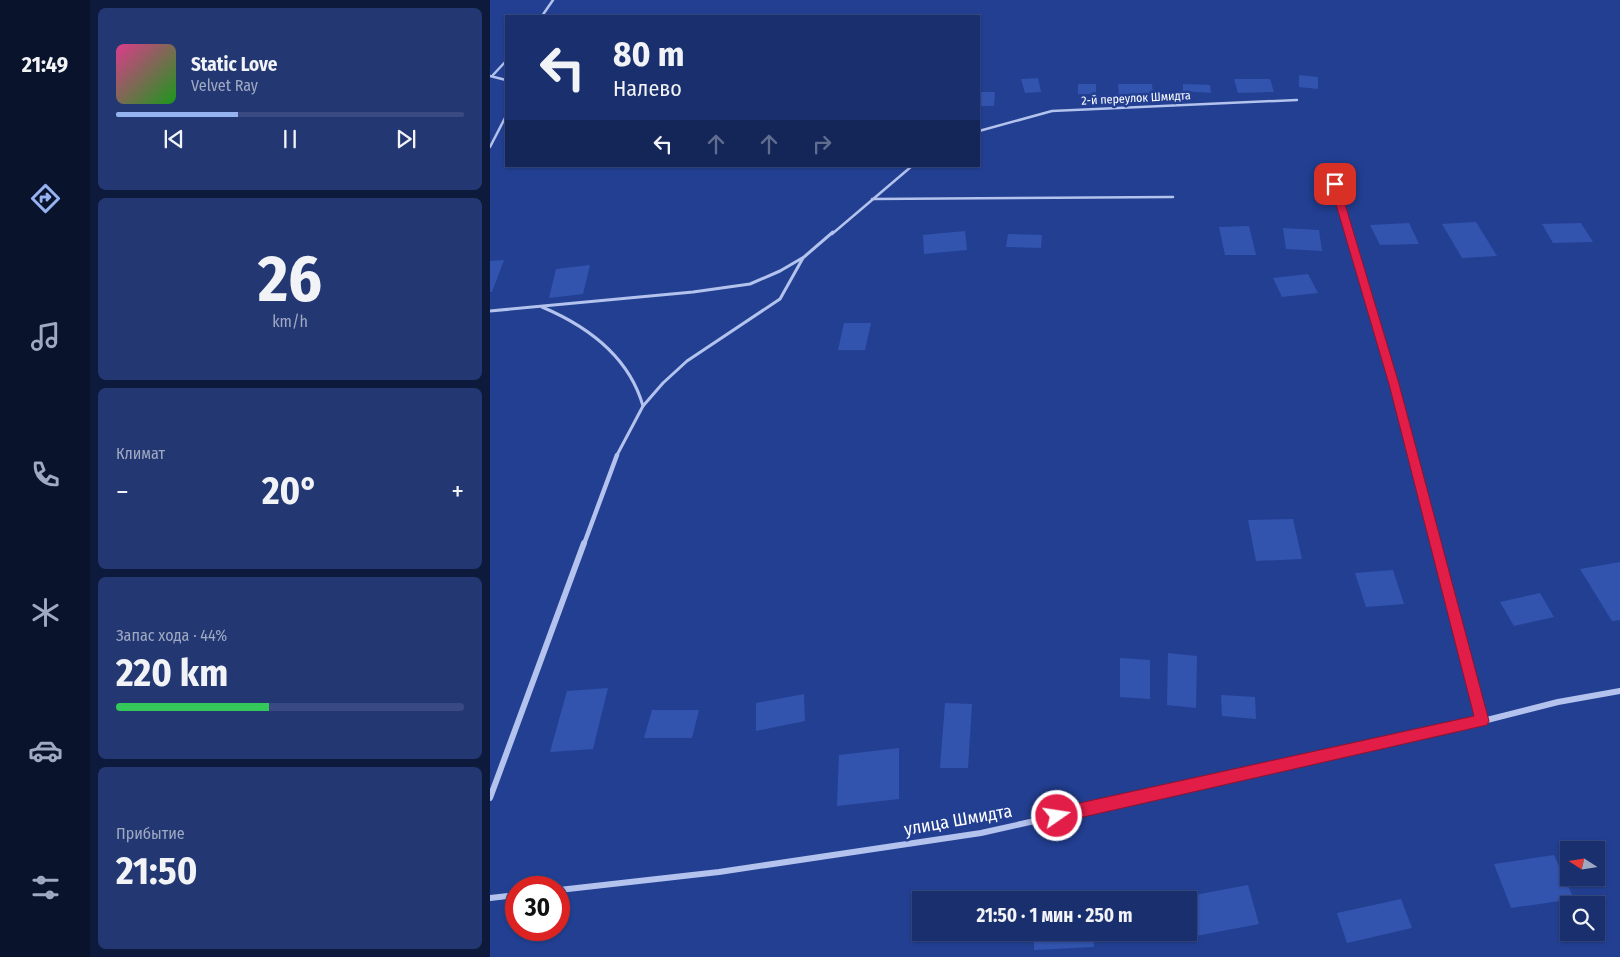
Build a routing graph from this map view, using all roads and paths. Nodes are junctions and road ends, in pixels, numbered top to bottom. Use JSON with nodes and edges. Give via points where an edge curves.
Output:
{"nodes":[{"id":1,"x":553,"y":0,"type":"edge"},
{"id":2,"x":543,"y":15,"type":"edge"},
{"id":3,"x":505,"y":62,"type":"edge"},
{"id":4,"x":492,"y":76,"type":"edge"},
{"id":5,"x":505,"y":80,"type":"edge"},
{"id":6,"x":1297,"y":100,"type":"dead end"},
{"id":7,"x":505,"y":118,"type":"edge"},
{"id":8,"x":980,"y":131,"type":"edge"},
{"id":9,"x":490,"y":147,"type":"edge"},
{"id":10,"x":911,"y":167,"type":"edge"},
{"id":11,"x":1335,"y":184,"type":"dead end"},
{"id":12,"x":1173,"y":197,"type":"dead end"},
{"id":13,"x":872,"y":199,"type":"junction"},
{"id":14,"x":804,"y":257,"type":"junction"},
{"id":15,"x":539,"y":306,"type":"junction"},
{"id":16,"x":490,"y":311,"type":"edge"},
{"id":17,"x":642,"y":406,"type":"junction"},
{"id":18,"x":617,"y":455,"type":"joint"},
{"id":19,"x":1620,"y":692,"type":"edge"},
{"id":20,"x":1482,"y":721,"type":"junction"},
{"id":21,"x":490,"y":798,"type":"edge"},
{"id":22,"x":570,"y":889,"type":"edge"},
{"id":23,"x":505,"y":896,"type":"edge"},
{"id":24,"x":490,"y":898,"type":"edge"}],
"edges":[{"from":1,"to":2,"type":"lane"},
{"from":3,"to":4,"type":"lane"},
{"from":4,"to":5,"type":"lane"},
{"from":6,"to":8,"type":"lane","name":"2-й переулок Шмидта","via":[[1052,111]]},
{"from":7,"to":9,"type":"lane"},
{"from":10,"to":13,"type":"lane"},
{"from":11,"to":20,"type":"lane","via":[[1394,384]]},
{"from":12,"to":13,"type":"lane"},
{"from":13,"to":14,"type":"lane"},
{"from":14,"to":15,"type":"lane","via":[[750,284]]},
{"from":14,"to":17,"type":"lane","via":[[780,299],[687,360]]},
{"from":15,"to":16,"type":"lane"},
{"from":15,"to":17,"type":"lane","via":[[561,314],[612,351],[641,393]]},
{"from":17,"to":18,"type":"lane"},
{"from":18,"to":21,"type":"street"},
{"from":19,"to":20,"type":"street","name":"улица Шмидта","via":[[1558,702]]},
{"from":20,"to":22,"type":"street","name":"улица Шмидта","via":[[981,833],[719,872]]},
{"from":23,"to":24,"type":"street"}]}
